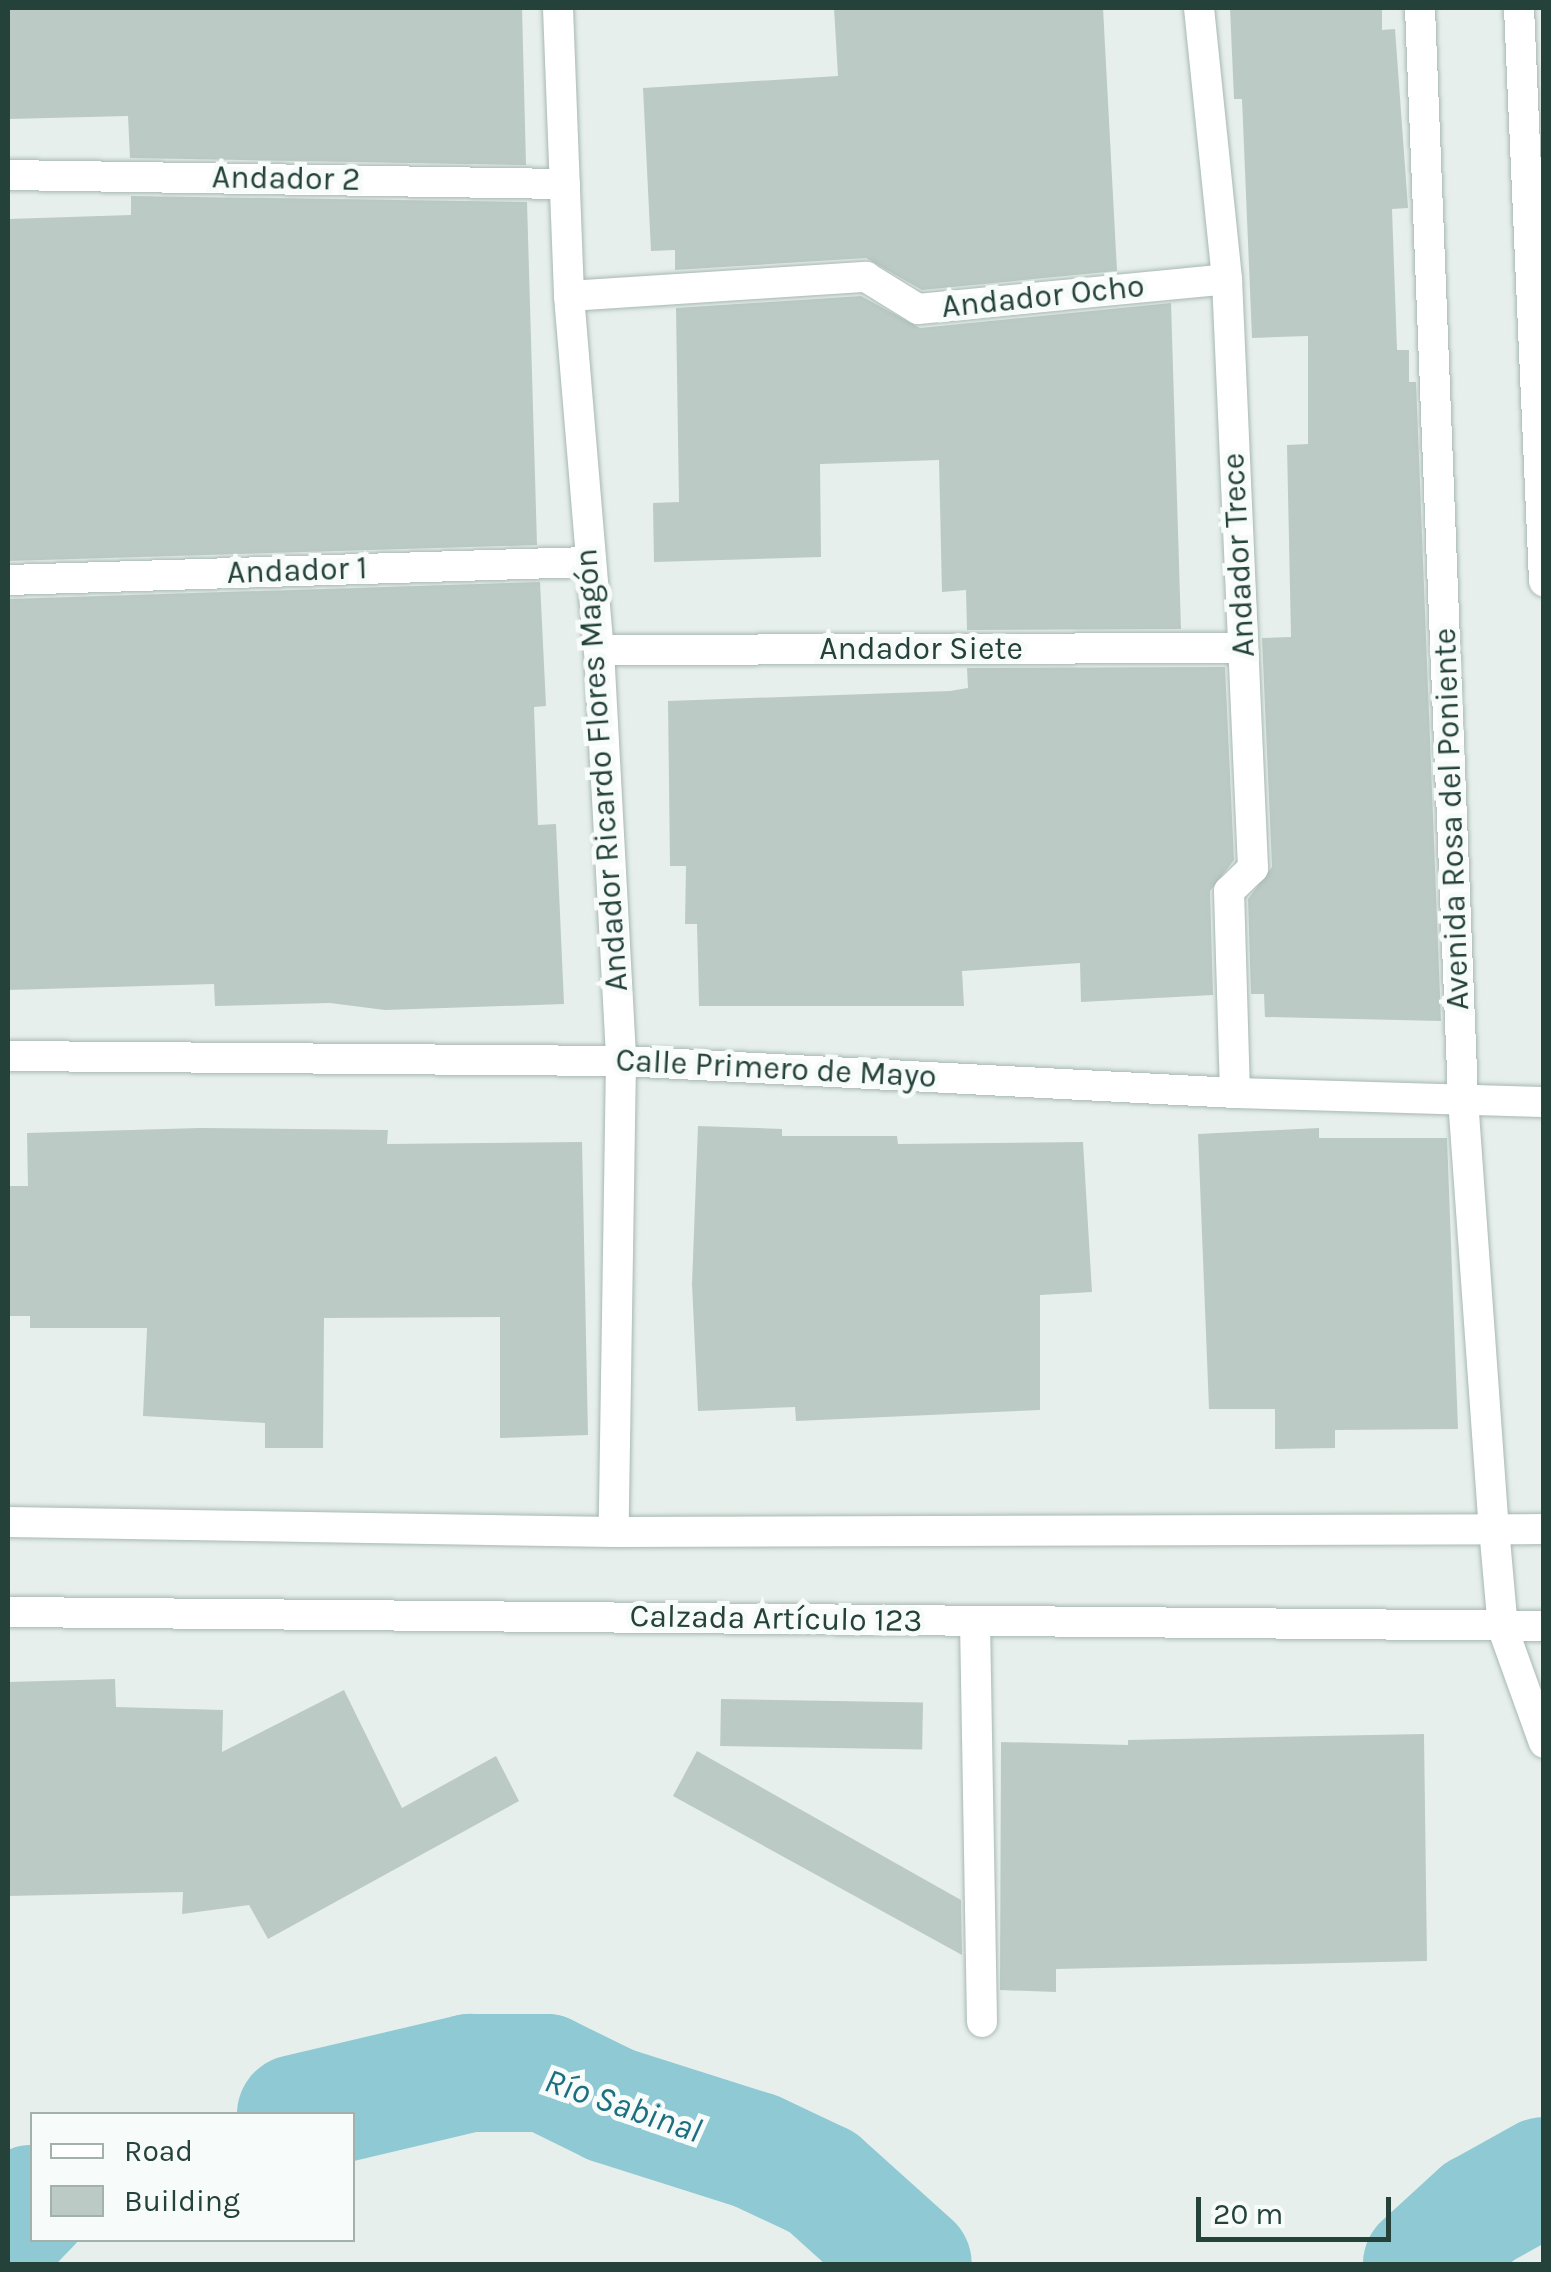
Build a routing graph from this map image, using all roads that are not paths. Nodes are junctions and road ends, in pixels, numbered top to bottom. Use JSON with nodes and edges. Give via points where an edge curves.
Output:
{"nodes":[{"id":1,"x":558,"y":8,"type":"edge"},
{"id":2,"x":1199,"y":8,"type":"edge"},
{"id":3,"x":1420,"y":8,"type":"edge"},
{"id":4,"x":1520,"y":8,"type":"edge"},
{"id":5,"x":8,"y":174,"type":"edge"},
{"id":6,"x":565,"y":184,"type":"junction"},
{"id":7,"x":1227,"y":279,"type":"junction"},
{"id":8,"x":569,"y":296,"type":"junction"},
{"id":9,"x":588,"y":562,"type":"junction"},
{"id":10,"x":8,"y":580,"type":"edge"},
{"id":11,"x":1544,"y":581,"type":"edge"},
{"id":12,"x":1243,"y":648,"type":"junction"},
{"id":13,"x":600,"y":650,"type":"junction"},
{"id":14,"x":8,"y":1056,"type":"edge"},
{"id":15,"x":622,"y":1061,"type":"junction"},
{"id":16,"x":1236,"y":1093,"type":"junction"},
{"id":17,"x":1463,"y":1099,"type":"junction"},
{"id":18,"x":1544,"y":1102,"type":"edge"},
{"id":19,"x":8,"y":1522,"type":"edge"},
{"id":20,"x":1494,"y":1528,"type":"junction"},
{"id":21,"x":1544,"y":1529,"type":"edge"},
{"id":22,"x":614,"y":1532,"type":"junction"},
{"id":23,"x":8,"y":1612,"type":"edge"},
{"id":24,"x":975,"y":1621,"type":"junction"},
{"id":25,"x":1544,"y":1626,"type":"edge"},
{"id":26,"x":1503,"y":1629,"type":"junction"},
{"id":27,"x":1544,"y":1743,"type":"edge"},
{"id":28,"x":982,"y":2022,"type":"dead end"}],
"edges":[{"from":1,"to":6,"type":"street","name":"Andador Ricardo Flores Magón"},
{"from":2,"to":7,"type":"street","name":"Andador Trece"},
{"from":3,"to":17,"type":"street","name":"Avenida Rosa del Poniente"},
{"from":4,"to":11,"type":"street"},
{"from":5,"to":6,"type":"street","name":"Andador 2"},
{"from":6,"to":8,"type":"street","name":"Andador Ricardo Flores Magón"},
{"from":7,"to":8,"type":"street","name":"Andador Ocho","via":[[918,309],[866,276]]},
{"from":7,"to":12,"type":"street","name":"Andador Trece"},
{"from":8,"to":9,"type":"street","name":"Andador Ricardo Flores Magón"},
{"from":9,"to":10,"type":"street","name":"Andador 1"},
{"from":9,"to":13,"type":"street","name":"Andador Ricardo Flores Magón"},
{"from":12,"to":13,"type":"street","name":"Andador Siete"},
{"from":12,"to":16,"type":"street","name":"Andador Trece","via":[[1253,868],[1230,890]]},
{"from":13,"to":15,"type":"street","name":"Andador Ricardo Flores Magón"},
{"from":14,"to":15,"type":"street","name":"Calle Primero de Mayo"},
{"from":15,"to":16,"type":"street","name":"Calle Primero de Mayo"},
{"from":15,"to":22,"type":"street","name":"Andador Ricardo Flores Magón"},
{"from":16,"to":17,"type":"street","name":"Calle Primero de Mayo"},
{"from":17,"to":18,"type":"street","name":"Calle Primero de Mayo"},
{"from":17,"to":20,"type":"street","name":"Avenida Rosa del Poniente"},
{"from":19,"to":22,"type":"street"},
{"from":20,"to":21,"type":"street"},
{"from":20,"to":22,"type":"street"},
{"from":20,"to":26,"type":"street","name":"Avenida Rosa del Poniente"},
{"from":23,"to":24,"type":"street","name":"Calzada Artículo 123"},
{"from":24,"to":26,"type":"street","name":"Calzada Artículo 123"},
{"from":24,"to":28,"type":"street"},
{"from":25,"to":26,"type":"street","name":"Calzada Artículo 123"},
{"from":26,"to":27,"type":"street","name":"Avenida Rosa del Poniente"}]}
